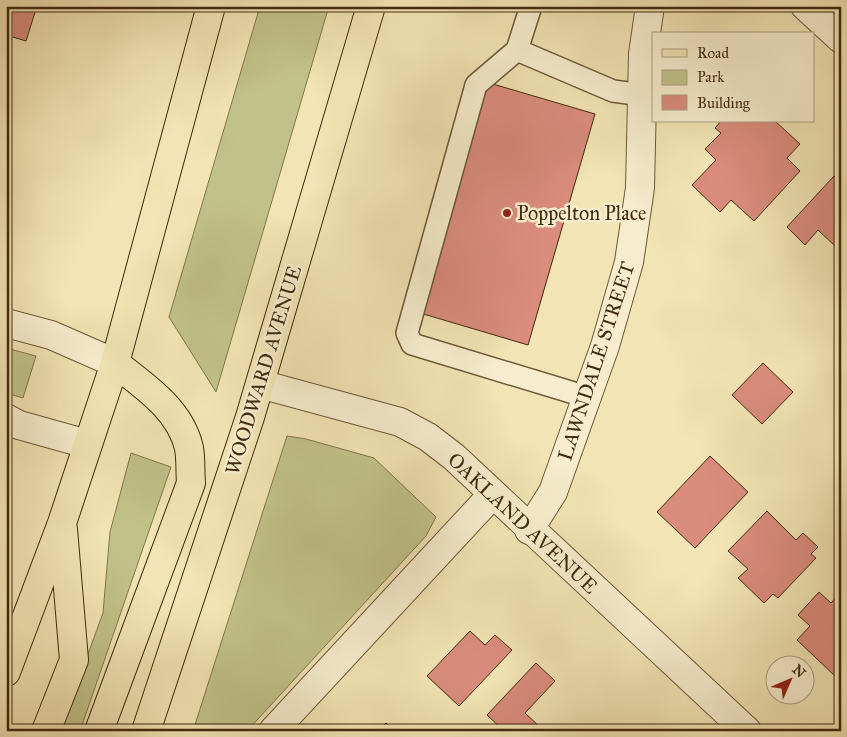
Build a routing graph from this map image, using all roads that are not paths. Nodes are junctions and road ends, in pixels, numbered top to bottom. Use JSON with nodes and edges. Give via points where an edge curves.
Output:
{"nodes":[{"id":1,"x":211,"y":6,"type":"edge"},
{"id":2,"x":371,"y":6,"type":"edge"},
{"id":3,"x":531,"y":6,"type":"edge"},
{"id":4,"x":650,"y":6,"type":"edge"},
{"id":5,"x":804,"y":6,"type":"edge"},
{"id":6,"x":841,"y":40,"type":"edge"},
{"id":7,"x":517,"y":50,"type":"junction"},
{"id":8,"x":643,"y":95,"type":"junction"},
{"id":9,"x":6,"y":323,"type":"edge"},
{"id":10,"x":115,"y":363,"type":"junction"},
{"id":11,"x":260,"y":384,"type":"junction"},
{"id":12,"x":586,"y":397,"type":"junction"},
{"id":13,"x":6,"y":418,"type":"edge"},
{"id":14,"x":87,"y":444,"type":"junction"},
{"id":15,"x":493,"y":494,"type":"junction"},
{"id":16,"x":62,"y":523,"type":"junction"},
{"id":17,"x":529,"y":530,"type":"junction"},
{"id":18,"x":6,"y":672,"type":"edge"},
{"id":19,"x":46,"y":731,"type":"edge"},
{"id":20,"x":99,"y":731,"type":"edge"},
{"id":21,"x":146,"y":731,"type":"edge"},
{"id":22,"x":273,"y":731,"type":"edge"},
{"id":23,"x":747,"y":731,"type":"edge"}],
"edges":[{"from":1,"to":10,"type":"main road"},
{"from":2,"to":11,"type":"main road","name":"WOODWARD AVENUE"},
{"from":3,"to":7,"type":"lane"},
{"from":4,"to":8,"type":"street","name":"LAWNDALE STREET","via":[[643,54]]},
{"from":5,"to":6,"type":"street"},
{"from":7,"to":8,"type":"lane","via":[[613,92]]},
{"from":7,"to":12,"type":"lane","via":[[476,85],[407,333],[412,344]]},
{"from":8,"to":12,"type":"street","name":"LAWNDALE STREET","via":[[640,188],[629,262],[605,346]]},
{"from":9,"to":10,"type":"street","via":[[51,335]]},
{"from":10,"to":14,"type":"main road"},
{"from":10,"to":20,"type":"main road","via":[[152,391],[181,427],[188,448],[191,483]]},
{"from":11,"to":15,"type":"street","name":"OAKLAND AVENUE","via":[[400,422],[442,446]]},
{"from":11,"to":21,"type":"main road","name":"WOODWARD AVENUE"},
{"from":12,"to":17,"type":"street","name":"LAWNDALE STREET","via":[[554,492]]},
{"from":13,"to":14,"type":"street","via":[[19,425]]},
{"from":14,"to":16,"type":"main road"},
{"from":15,"to":17,"type":"street","name":"OAKLAND AVENUE"},
{"from":15,"to":22,"type":"street"},
{"from":16,"to":18,"type":"main road"},
{"from":16,"to":19,"type":"main road","via":[[74,660]]},
{"from":17,"to":23,"type":"street","name":"OAKLAND AVENUE"}]}
